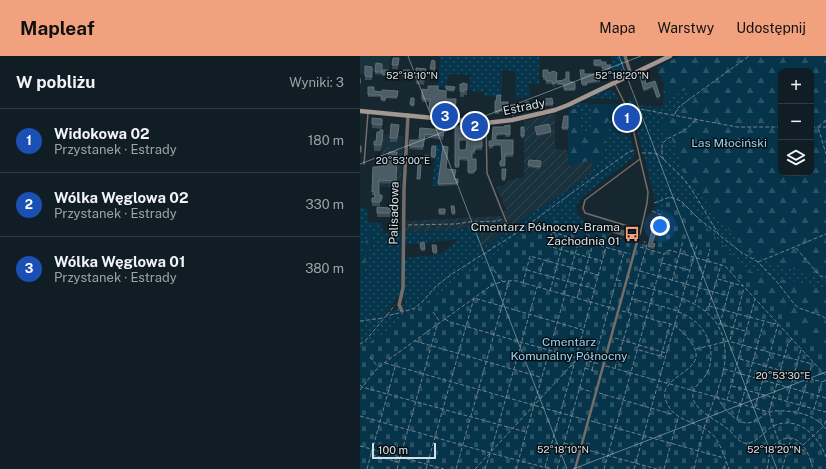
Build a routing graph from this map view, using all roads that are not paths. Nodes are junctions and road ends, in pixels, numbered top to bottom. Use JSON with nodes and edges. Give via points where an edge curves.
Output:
{"nodes":[{"id":1,"x":625,"y":56,"type":"edge"},
{"id":2,"x":670,"y":56,"type":"edge"},
{"id":3,"x":631,"y":75,"type":"junction"},
{"id":4,"x":360,"y":79,"type":"edge"},
{"id":5,"x":360,"y":82,"type":"edge"},
{"id":6,"x":615,"y":83,"type":"junction"},
{"id":7,"x":360,"y":111,"type":"edge"},
{"id":8,"x":368,"y":111,"type":"junction"},
{"id":9,"x":408,"y":115,"type":"junction"},
{"id":10,"x":486,"y":123,"type":"junction"},
{"id":11,"x":640,"y":159,"type":"junction"},
{"id":12,"x":364,"y":164,"type":"dead end"},
{"id":13,"x":508,"y":226,"type":"dead end"},
{"id":14,"x":641,"y":230,"type":"junction"},
{"id":15,"x":637,"y":244,"type":"joint"},
{"id":16,"x":402,"y":311,"type":"road end"},
{"id":17,"x":575,"y":469,"type":"edge"}],
"edges":[{"from":1,"to":3,"type":"street"},
{"from":2,"to":3,"type":"main road","name":"Estrady"},
{"from":3,"to":6,"type":"main road","name":"Estrady"},
{"from":4,"to":5,"type":"lane"},
{"from":6,"to":10,"type":"main road","name":"Estrady","via":[[568,106],[512,120]]},
{"from":6,"to":11,"type":"lane","via":[[627,107]]},
{"from":7,"to":8,"type":"main road","name":"Estrady"},
{"from":8,"to":9,"type":"main road","name":"Estrady"},
{"from":8,"to":12,"type":"lane"},
{"from":9,"to":10,"type":"main road","name":"Estrady"},
{"from":9,"to":16,"type":"street","name":"Palisadowa","via":[[403,288],[399,305]]},
{"from":10,"to":13,"type":"lane","via":[[487,172]]},
{"from":11,"to":14,"type":"lane","via":[[648,195]]},
{"from":11,"to":14,"type":"lane","via":[[587,198],[582,208],[585,214]]},
{"from":14,"to":15,"type":"lane"},
{"from":15,"to":17,"type":"street"}]}
